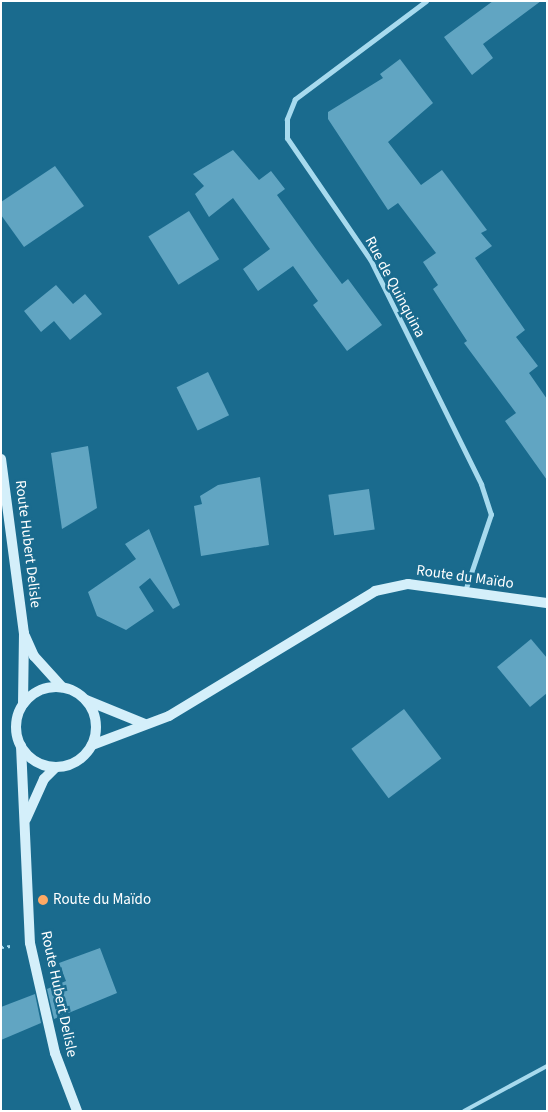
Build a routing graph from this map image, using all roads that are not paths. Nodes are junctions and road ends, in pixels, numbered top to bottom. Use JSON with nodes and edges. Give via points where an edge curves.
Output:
{"nodes":[{"id":1,"x":426,"y":1,"type":"edge"},
{"id":2,"x":1,"y":459,"type":"edge"},
{"id":3,"x":465,"y":591,"type":"junction"},
{"id":4,"x":547,"y":602,"type":"edge"},
{"id":5,"x":24,"y":633,"type":"junction"},
{"id":6,"x":62,"y":687,"type":"junction"},
{"id":7,"x":86,"y":700,"type":"junction"},
{"id":8,"x":23,"y":704,"type":"junction"},
{"id":9,"x":145,"y":724,"type":"junction"},
{"id":10,"x":92,"y":745,"type":"junction"},
{"id":11,"x":20,"y":746,"type":"junction"},
{"id":12,"x":56,"y":767,"type":"junction"},
{"id":13,"x":26,"y":820,"type":"junction"},
{"id":14,"x":547,"y":1066,"type":"edge"},
{"id":15,"x":77,"y":1111,"type":"edge"},
{"id":16,"x":464,"y":1111,"type":"edge"}],
"edges":[{"from":1,"to":3,"type":"street","name":"Rue de Quinquina","via":[[295,99],[287,119],[287,138],[370,259],[481,484],[491,514]]},
{"from":2,"to":5,"type":"main road","name":"Route Hubert Delisle"},
{"from":3,"to":4,"type":"main road","name":"Route du Maïdo"},
{"from":3,"to":9,"type":"main road","name":"Route du Maïdo","via":[[408,584],[375,591],[169,716]]},
{"from":5,"to":6,"type":"main road","name":"Route Hubert Delisle","via":[[34,656]]},
{"from":5,"to":8,"type":"main road","name":"Route Hubert Delisle"},
{"from":6,"to":7,"type":"main road"},
{"from":6,"to":8,"type":"main road","via":[[34,693]]},
{"from":7,"to":9,"type":"main road"},
{"from":7,"to":10,"type":"main road","via":[[96,722]]},
{"from":8,"to":11,"type":"main road","via":[[16,732]]},
{"from":9,"to":10,"type":"main road","name":"Route du Maïdo"},
{"from":10,"to":12,"type":"main road","via":[[82,757]]},
{"from":11,"to":12,"type":"main road","via":[[29,757]]},
{"from":11,"to":13,"type":"main road","name":"Route Hubert Delisle"},
{"from":12,"to":13,"type":"main road","name":"Route Hubert Delisle","via":[[44,779]]},
{"from":13,"to":15,"type":"main road","name":"Route Hubert Delisle","via":[[30,944],[54,1053]]},
{"from":14,"to":16,"type":"lane"}]}
